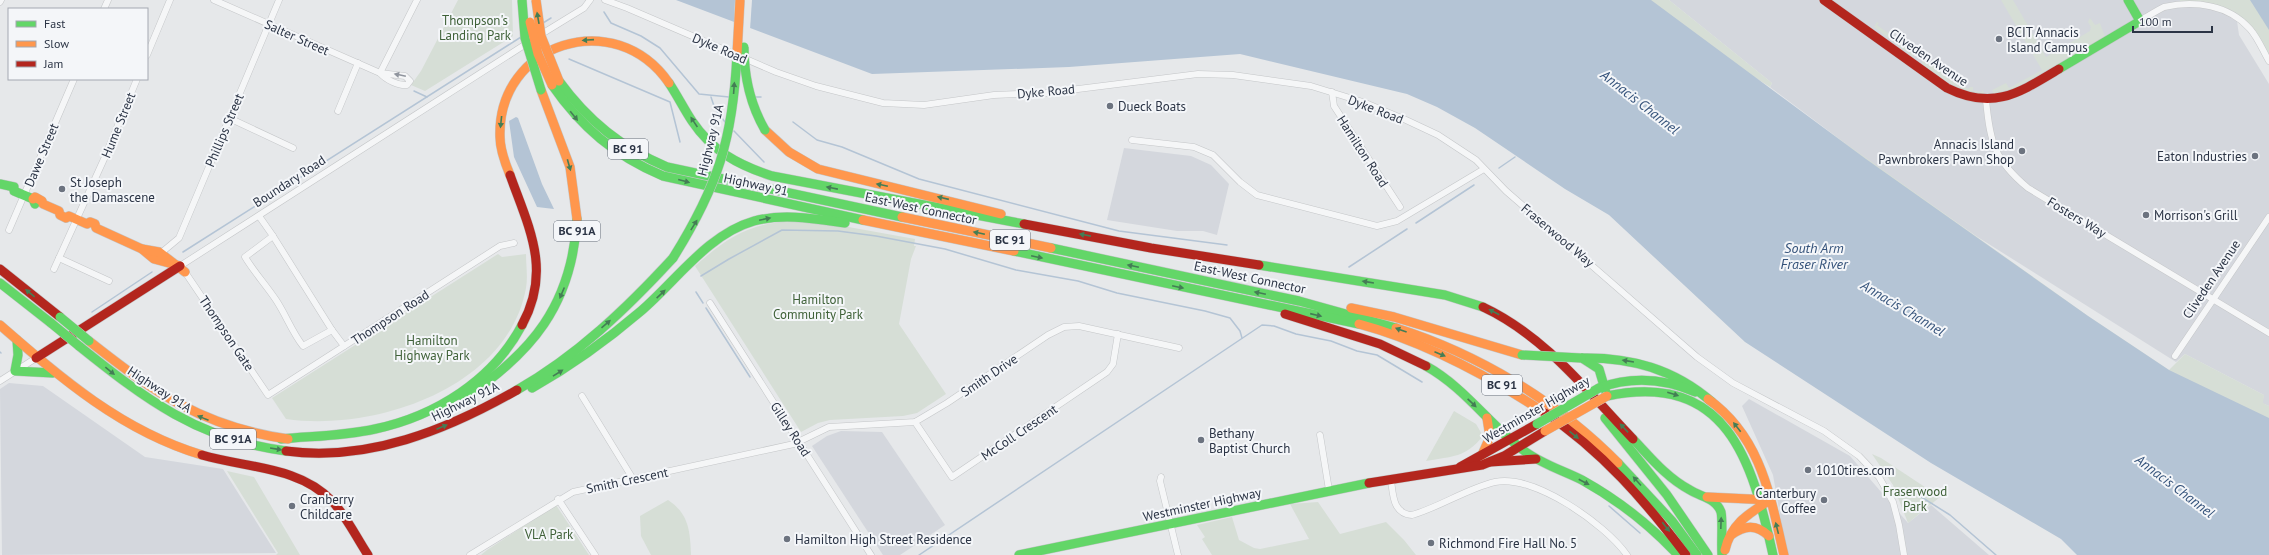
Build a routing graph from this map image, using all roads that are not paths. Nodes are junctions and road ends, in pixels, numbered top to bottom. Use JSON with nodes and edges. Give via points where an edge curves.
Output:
{"nodes":[{"id":1,"x":170,"y":0,"type":"edge"},
{"id":2,"x":214,"y":0,"type":"edge"},
{"id":3,"x":278,"y":0,"type":"edge"},
{"id":4,"x":417,"y":0,"type":"edge"},
{"id":5,"x":522,"y":0,"type":"edge"},
{"id":6,"x":527,"y":0,"type":"edge"},
{"id":7,"x":536,"y":0,"type":"edge"},
{"id":8,"x":590,"y":0,"type":"edge"},
{"id":9,"x":605,"y":0,"type":"edge"},
{"id":10,"x":740,"y":0,"type":"edge"},
{"id":11,"x":746,"y":0,"type":"edge"},
{"id":12,"x":1824,"y":0,"type":"edge"},
{"id":13,"x":2128,"y":0,"type":"edge"},
{"id":14,"x":2140,"y":21,"type":"junction"},
{"id":15,"x":268,"y":24,"type":"junction"},
{"id":16,"x":148,"y":53,"type":"edge"},
{"id":17,"x":2269,"y":61,"type":"edge"},
{"id":18,"x":358,"y":64,"type":"junction"},
{"id":19,"x":74,"y":80,"type":"edge"},
{"id":20,"x":137,"y":80,"type":"edge"},
{"id":21,"x":556,"y":83,"type":"junction"},
{"id":22,"x":1332,"y":92,"type":"junction"},
{"id":23,"x":1986,"y":100,"type":"junction"},
{"id":24,"x":338,"y":111,"type":"dead end"},
{"id":25,"x":229,"y":118,"type":"junction"},
{"id":26,"x":1132,"y":140,"type":"dead end"},
{"id":27,"x":292,"y":148,"type":"dead end"},
{"id":28,"x":1484,"y":169,"type":"junction"},
{"id":29,"x":721,"y":180,"type":"joint"},
{"id":30,"x":2,"y":185,"type":"edge"},
{"id":31,"x":28,"y":197,"type":"junction"},
{"id":32,"x":1400,"y":207,"type":"dead end"},
{"id":33,"x":259,"y":216,"type":"junction"},
{"id":34,"x":2269,"y":217,"type":"edge"},
{"id":35,"x":73,"y":218,"type":"junction"},
{"id":36,"x":9,"y":230,"type":"dead end"},
{"id":37,"x":1062,"y":231,"type":"junction"},
{"id":38,"x":273,"y":236,"type":"junction"},
{"id":39,"x":958,"y":240,"type":"junction"},
{"id":40,"x":514,"y":243,"type":"dead end"},
{"id":41,"x":59,"y":258,"type":"junction"},
{"id":42,"x":162,"y":258,"type":"junction"},
{"id":43,"x":0,"y":269,"type":"edge"},
{"id":44,"x":54,"y":269,"type":"dead end"},
{"id":45,"x":183,"y":269,"type":"junction"},
{"id":46,"x":160,"y":279,"type":"junction"},
{"id":47,"x":109,"y":281,"type":"dead end"},
{"id":48,"x":0,"y":283,"type":"edge"},
{"id":49,"x":2213,"y":298,"type":"junction"},
{"id":50,"x":1299,"y":301,"type":"junction"},
{"id":51,"x":710,"y":303,"type":"dead end"},
{"id":52,"x":1264,"y":305,"type":"junction"},
{"id":53,"x":0,"y":325,"type":"edge"},
{"id":54,"x":332,"y":330,"type":"junction"},
{"id":55,"x":1527,"y":333,"type":"junction"},
{"id":56,"x":2269,"y":333,"type":"edge"},
{"id":57,"x":1118,"y":334,"type":"junction"},
{"id":58,"x":17,"y":340,"type":"junction"},
{"id":59,"x":344,"y":346,"type":"junction"},
{"id":60,"x":1179,"y":348,"type":"dead end"},
{"id":61,"x":2175,"y":356,"type":"dead end"},
{"id":62,"x":36,"y":358,"type":"junction"},
{"id":63,"x":1581,"y":358,"type":"junction"},
{"id":64,"x":15,"y":371,"type":"junction"},
{"id":65,"x":53,"y":373,"type":"junction"},
{"id":66,"x":0,"y":381,"type":"edge"},
{"id":67,"x":1602,"y":386,"type":"junction"},
{"id":68,"x":268,"y":395,"type":"joint"},
{"id":69,"x":582,"y":396,"type":"dead end"},
{"id":70,"x":1608,"y":396,"type":"junction"},
{"id":71,"x":1712,"y":402,"type":"junction"},
{"id":72,"x":473,"y":414,"type":"junction"},
{"id":73,"x":1486,"y":416,"type":"junction"},
{"id":74,"x":915,"y":422,"type":"junction"},
{"id":75,"x":1320,"y":435,"type":"dead end"},
{"id":76,"x":281,"y":439,"type":"junction"},
{"id":77,"x":1512,"y":439,"type":"junction"},
{"id":78,"x":800,"y":442,"type":"junction"},
{"id":79,"x":1520,"y":446,"type":"junction"},
{"id":80,"x":1482,"y":455,"type":"junction"},
{"id":81,"x":1536,"y":459,"type":"junction"},
{"id":82,"x":1490,"y":462,"type":"junction"},
{"id":83,"x":1460,"y":467,"type":"junction"},
{"id":84,"x":1161,"y":477,"type":"dead end"},
{"id":85,"x":633,"y":479,"type":"junction"},
{"id":86,"x":1391,"y":480,"type":"junction"},
{"id":87,"x":1329,"y":490,"type":"junction"},
{"id":88,"x":1706,"y":496,"type":"junction"},
{"id":89,"x":558,"y":499,"type":"junction"},
{"id":90,"x":1770,"y":500,"type":"junction"},
{"id":91,"x":1760,"y":502,"type":"junction"},
{"id":92,"x":1170,"y":524,"type":"junction"},
{"id":93,"x":1769,"y":536,"type":"junction"},
{"id":94,"x":1728,"y":537,"type":"junction"},
{"id":95,"x":1040,"y":553,"type":"edge"},
{"id":96,"x":368,"y":555,"type":"edge"},
{"id":97,"x":470,"y":555,"type":"edge"},
{"id":98,"x":595,"y":555,"type":"edge"},
{"id":99,"x":872,"y":555,"type":"edge"},
{"id":100,"x":1019,"y":555,"type":"edge"},
{"id":101,"x":1178,"y":555,"type":"edge"},
{"id":102,"x":1627,"y":555,"type":"edge"},
{"id":103,"x":1678,"y":555,"type":"edge"},
{"id":104,"x":1686,"y":555,"type":"edge"},
{"id":105,"x":1697,"y":555,"type":"edge"},
{"id":106,"x":1708,"y":555,"type":"edge"},
{"id":107,"x":1723,"y":555,"type":"edge"},
{"id":108,"x":1773,"y":555,"type":"edge"},
{"id":109,"x":1784,"y":555,"type":"edge"},
{"id":110,"x":1904,"y":555,"type":"edge"}],
"edges":[{"from":1,"to":16,"type":"street"},
{"from":2,"to":15,"type":"street","name":"Salter Street"},
{"from":3,"to":15,"type":"street","name":"Phillips Street"},
{"from":4,"to":18,"type":"street","name":"Salter Street","via":[[380,73]]},
{"from":5,"to":76,"type":"main road","name":"Highway 91A","number":"BC 91A","one_way":true,"bridge":true,"via":[[525,38],[541,90],[565,152],[573,179],[577,208],[577,235],[572,263],[564,291],[551,317],[516,361],[484,388],[438,414],[380,434],[346,439]]},
{"from":6,"to":21,"type":"main road","name":"Highway 91","number":"BC 91","bridge":true,"via":[[533,36]]},
{"from":21,"to":7,"type":"main road","name":"Highway 91","number":"BC 91","one_way":true,"bridge":true,"via":[[541,36]]},
{"from":8,"to":33,"type":"street","name":"Boundary Road","via":[[584,8]]},
{"from":9,"to":22,"type":"street","name":"Dyke Road","via":[[776,72],[816,86],[883,103],[924,105],[994,95],[1046,93],[1198,74],[1311,86]]},
{"from":72,"to":10,"type":"main road","name":"Highway 91A","number":"BC 91A","one_way":true,"bridge":true,"via":[[527,384],[577,349],[647,288],[673,258],[697,220],[720,165],[733,100]]},
{"from":37,"to":11,"type":"main road","one_way":true,"bridge":true,"via":[[972,205],[846,178],[795,158],[766,130],[752,106],[745,81],[743,60]]},
{"from":12,"to":23,"type":"main road","name":"Cliveden Avenue","via":[[1947,88],[1966,97]]},
{"from":13,"to":14,"type":"main road"},
{"from":14,"to":17,"type":"street","name":"Cliveden Avenue","via":[[2165,7],[2188,1],[2212,4],[2231,13],[2251,30]]},
{"from":14,"to":23,"type":"main road","name":"Cliveden Avenue","via":[[2022,91]]},
{"from":15,"to":18,"type":"street","name":"Salter Street"},
{"from":15,"to":25,"type":"street","name":"Phillips Street"},
{"from":18,"to":24,"type":"street"},
{"from":19,"to":31,"type":"street","name":"Dawe Street"},
{"from":20,"to":35,"type":"street","name":"Hume Street"},
{"from":21,"to":29,"type":"main road","name":"Highway 91","number":"BC 91","via":[[587,118],[607,136],[629,150],[667,167]]},
{"from":21,"to":39,"type":"main road","name":"Highway 91","number":"BC 91","one_way":true,"via":[[564,104],[598,141],[643,168],[688,183]]},
{"from":22,"to":28,"type":"street","name":"Dyke Road","via":[[1363,102],[1438,135],[1476,160]]},
{"from":22,"to":32,"type":"street","name":"Hamilton Road","via":[[1334,106]]},
{"from":23,"to":49,"type":"street","name":"Fosters Way","via":[[1993,146],[2003,164],[2015,177],[2028,188]]},
{"from":25,"to":27,"type":"street"},
{"from":25,"to":42,"type":"street","name":"Phillips Street","via":[[179,238]]},
{"from":26,"to":28,"type":"street","via":[[1194,147],[1213,155],[1257,195],[1377,226],[1397,221]]},
{"from":28,"to":110,"type":"street","name":"Fraserwood Way","via":[[1697,357],[1733,383],[1824,431],[1859,456],[1879,477],[1893,502]]},
{"from":50,"to":29,"type":"main road","name":"East-West Connector","number":"BC 91","one_way":true},
{"from":30,"to":31,"type":"main road","via":[[7,184],[14,188],[14,191]]},
{"from":31,"to":35,"type":"main road","via":[[42,200],[43,204],[59,211],[63,209]]},
{"from":31,"to":36,"type":"street","name":"Dawe Street"},
{"from":33,"to":38,"type":"street"},
{"from":33,"to":45,"type":"street","name":"Boundary Road"},
{"from":34,"to":49,"type":"street","name":"Cliveden Avenue"},
{"from":35,"to":41,"type":"street","name":"Hume Street"},
{"from":35,"to":42,"type":"main road","via":[[87,224],[95,224],[96,228],[142,249],[147,248]]},
{"from":55,"to":37,"type":"main road","one_way":true,"via":[[1484,307],[1445,295],[1151,248]]},
{"from":37,"to":76,"type":"main road","one_way":true,"via":[[870,196],[757,171],[727,156],[708,141],[669,81],[641,53],[620,44],[601,40],[573,42],[551,49],[526,67],[515,82],[503,108],[500,138],[506,167],[534,245],[536,264],[533,301],[520,332],[509,348],[496,364],[466,390],[410,419],[370,430]]},
{"from":38,"to":54,"type":"street"},
{"from":38,"to":54,"type":"street","via":[[245,257],[257,277],[275,299],[303,346]]},
{"from":39,"to":52,"type":"main road","name":"East-West Connector","number":"BC 91","one_way":true},
{"from":72,"to":39,"type":"main road","one_way":true,"via":[[490,410],[519,396],[582,358],[657,298],[717,242],[738,227],[771,218],[811,219]]},
{"from":40,"to":59,"type":"street","name":"Thompson Road","via":[[500,246]]},
{"from":41,"to":44,"type":"street","name":"Hume Street"},
{"from":41,"to":47,"type":"street"},
{"from":42,"to":45,"type":"main road"},
{"from":42,"to":46,"type":"main road","via":[[165,270]]},
{"from":76,"to":43,"type":"main road","name":"Highway 91A","number":"BC 91A","one_way":true,"bridge":true,"via":[[241,431],[186,410],[150,388]]},
{"from":45,"to":46,"type":"main road","name":"Boundary Road"},
{"from":45,"to":68,"type":"street","name":"Thompson Gate"},
{"from":46,"to":62,"type":"main road","name":"Boundary Road"},
{"from":48,"to":72,"type":"main road","name":"Highway 91A","number":"BC 91A","one_way":true,"bridge":true,"via":[[146,398],[183,420],[241,442],[316,453],[345,452],[375,448],[418,436]]},
{"from":49,"to":56,"type":"street","name":"Fosters Way"},
{"from":49,"to":61,"type":"street","name":"Cliveden Avenue"},
{"from":50,"to":63,"type":"main road","bridge":true,"via":[[1360,309],[1389,316],[1522,355]]},
{"from":105,"to":50,"type":"main road","name":"East-West Connector","number":"BC 91","one_way":true,"via":[[1658,504],[1609,453],[1550,405],[1510,380],[1438,343],[1374,320]]},
{"from":51,"to":78,"type":"street","name":"Gilley Road"},
{"from":52,"to":73,"type":"main road","one_way":true,"via":[[1302,321],[1374,342],[1413,357],[1448,380]]},
{"from":52,"to":104,"type":"main road","name":"East-West Connector","number":"BC 91","one_way":true,"via":[[1369,327],[1459,362],[1523,397],[1605,461],[1650,508]]},
{"from":53,"to":58,"type":"main road"},
{"from":54,"to":59,"type":"street"},
{"from":88,"to":55,"type":"main road","one_way":true,"via":[[1676,482],[1661,469],[1570,371],[1546,347]]},
{"from":55,"to":106,"type":"main road","via":[[1579,388],[1629,447]]},
{"from":57,"to":60,"type":"street","name":"Smith Drive"},
{"from":57,"to":74,"type":"street","name":"Smith Drive","via":[[1074,326],[1056,330]]},
{"from":57,"to":74,"type":"street","name":"McColl Crescent","via":[[1112,364],[1107,372],[952,477]]},
{"from":58,"to":62,"type":"main road"},
{"from":58,"to":64,"type":"main road"},
{"from":59,"to":68,"type":"street","name":"Thompson Road"},
{"from":62,"to":64,"type":"street","name":"Boundary Road"},
{"from":62,"to":65,"type":"main road"},
{"from":63,"to":67,"type":"main road","via":[[1599,369]]},
{"from":71,"to":63,"type":"main road","one_way":true,"via":[[1686,382],[1656,368],[1613,358]]},
{"from":64,"to":65,"type":"main road"},
{"from":64,"to":66,"type":"street","name":"Boundary Road"},
{"from":65,"to":96,"type":"main road","via":[[105,412],[152,437],[207,456],[286,474],[306,482],[333,503]]},
{"from":67,"to":70,"type":"main road"},
{"from":67,"to":71,"type":"main road","name":"Westminster Highway","via":[[1633,379],[1663,381],[1678,385]]},
{"from":67,"to":77,"type":"main road","name":"Westminster Highway","bridge":true},
{"from":69,"to":85,"type":"street"},
{"from":70,"to":79,"type":"main road","name":"Westminster Highway","bridge":true},
{"from":70,"to":91,"type":"main road","name":"Westminster Highway","one_way":true,"via":[[1651,389],[1675,394],[1704,409],[1726,428],[1740,447],[1750,466]]},
{"from":90,"to":71,"type":"main road","name":"Westminster Highway","one_way":true,"via":[[1752,449],[1732,420]]},
{"from":73,"to":77,"type":"main road"},
{"from":73,"to":80,"type":"main road","via":[[1492,437],[1490,446]]},
{"from":74,"to":78,"type":"street","name":"Smith Drive","via":[[829,427]]},
{"from":75,"to":87,"type":"street"},
{"from":77,"to":79,"type":"main road"},
{"from":77,"to":80,"type":"main road","name":"Westminster Highway"},
{"from":78,"to":85,"type":"street","name":"Smith Crescent"},
{"from":78,"to":99,"type":"street","name":"Gilley Road"},
{"from":79,"to":81,"type":"main road"},
{"from":79,"to":82,"type":"main road","name":"Westminster Highway"},
{"from":80,"to":83,"type":"main road","name":"Westminster Highway"},
{"from":81,"to":82,"type":"main road"},
{"from":81,"to":103,"type":"main road","one_way":true,"via":[[1570,474],[1621,503],[1645,522]]},
{"from":82,"to":83,"type":"main road","name":"Westminster Highway","via":[[1472,468]]},
{"from":83,"to":86,"type":"main road","name":"Westminster Highway"},
{"from":84,"to":92,"type":"street"},
{"from":85,"to":89,"type":"street","name":"Smith Crescent","via":[[573,492]]},
{"from":86,"to":87,"type":"main road","name":"Westminster Highway"},
{"from":86,"to":102,"type":"street","via":[[1397,508],[1404,515],[1412,515],[1496,482],[1514,482],[1530,486],[1595,522]]},
{"from":87,"to":92,"type":"main road","name":"Westminster Highway"},
{"from":88,"to":91,"type":"main road"},
{"from":107,"to":88,"type":"main road","one_way":true,"via":[[1720,540],[1721,513],[1714,501]]},
{"from":89,"to":97,"type":"street","name":"Smith Crescent"},
{"from":89,"to":98,"type":"street"},
{"from":90,"to":91,"type":"main road"},
{"from":109,"to":90,"type":"main road","name":"Westminster Highway","one_way":true},
{"from":91,"to":93,"type":"main road","name":"Westminster Highway"},
{"from":91,"to":94,"type":"main road","via":[[1740,519]]},
{"from":92,"to":95,"type":"main road","name":"Westminster Highway"},
{"from":92,"to":101,"type":"street"},
{"from":93,"to":94,"type":"main road","via":[[1763,530],[1748,526],[1742,527]]},
{"from":93,"to":108,"type":"main road","name":"Westminster Highway"},
{"from":94,"to":107,"type":"main road"},
{"from":95,"to":100,"type":"main road","name":"Westminster Highway"}]}
